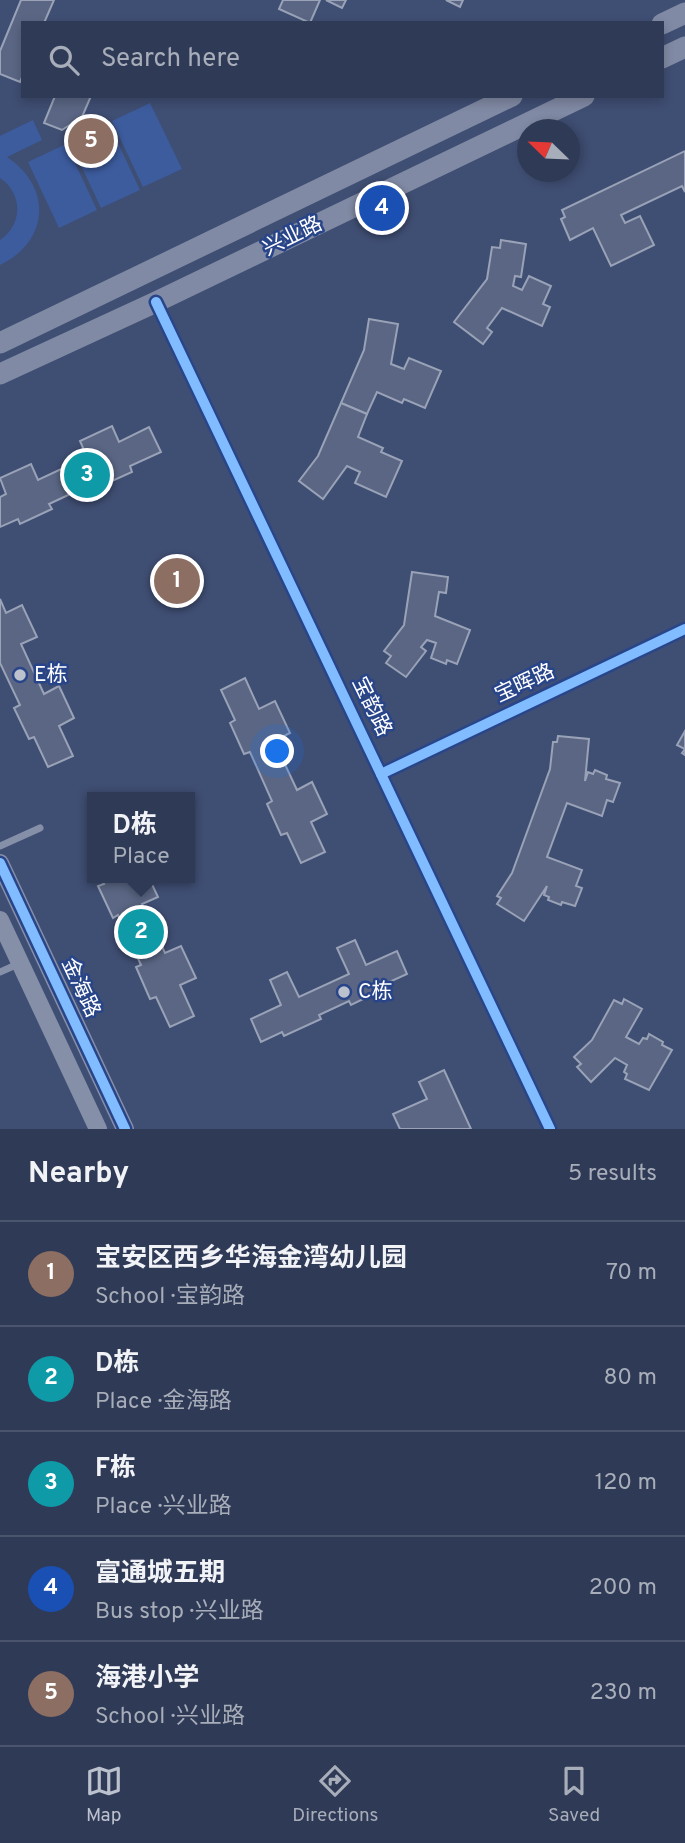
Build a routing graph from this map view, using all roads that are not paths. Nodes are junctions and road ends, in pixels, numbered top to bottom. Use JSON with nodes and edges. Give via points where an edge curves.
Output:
{"nodes":[{"id":1,"x":685,"y":13,"type":"edge"},
{"id":2,"x":664,"y":23,"type":"edge"},
{"id":3,"x":685,"y":47,"type":"edge"},
{"id":4,"x":664,"y":57,"type":"edge"},
{"id":5,"x":508,"y":98,"type":"edge"},
{"id":6,"x":580,"y":98,"type":"edge"},
{"id":7,"x":156,"y":302,"type":"junction"},
{"id":8,"x":0,"y":343,"type":"edge"},
{"id":9,"x":0,"y":374,"type":"edge"},
{"id":10,"x":685,"y":629,"type":"edge"},
{"id":11,"x":381,"y":774,"type":"junction"},
{"id":12,"x":40,"y":828,"type":"dead end"},
{"id":13,"x":0,"y":846,"type":"edge"},
{"id":14,"x":0,"y":863,"type":"edge"},
{"id":15,"x":0,"y":920,"type":"edge"},
{"id":16,"x":20,"y":963,"type":"junction"},
{"id":17,"x":0,"y":972,"type":"edge"},
{"id":18,"x":98,"y":1129,"type":"edge"},
{"id":19,"x":125,"y":1129,"type":"edge"},
{"id":20,"x":551,"y":1129,"type":"edge"}],
"edges":[{"from":1,"to":2,"type":"main road"},
{"from":3,"to":4,"type":"main road"},
{"from":5,"to":8,"type":"main road","name":"兴业路"},
{"from":6,"to":7,"type":"main road","name":"兴业路"},
{"from":7,"to":9,"type":"main road","name":"兴业路"},
{"from":7,"to":11,"type":"street","name":"宝韵路"},
{"from":10,"to":11,"type":"street","name":"宝晖路"},
{"from":11,"to":20,"type":"street","name":"宝韵路"},
{"from":12,"to":13,"type":"lane"},
{"from":14,"to":19,"type":"street","name":"金海路"},
{"from":15,"to":16,"type":"street","name":"金海路"},
{"from":16,"to":17,"type":"lane"},
{"from":16,"to":18,"type":"street","name":"金海路"}]}
